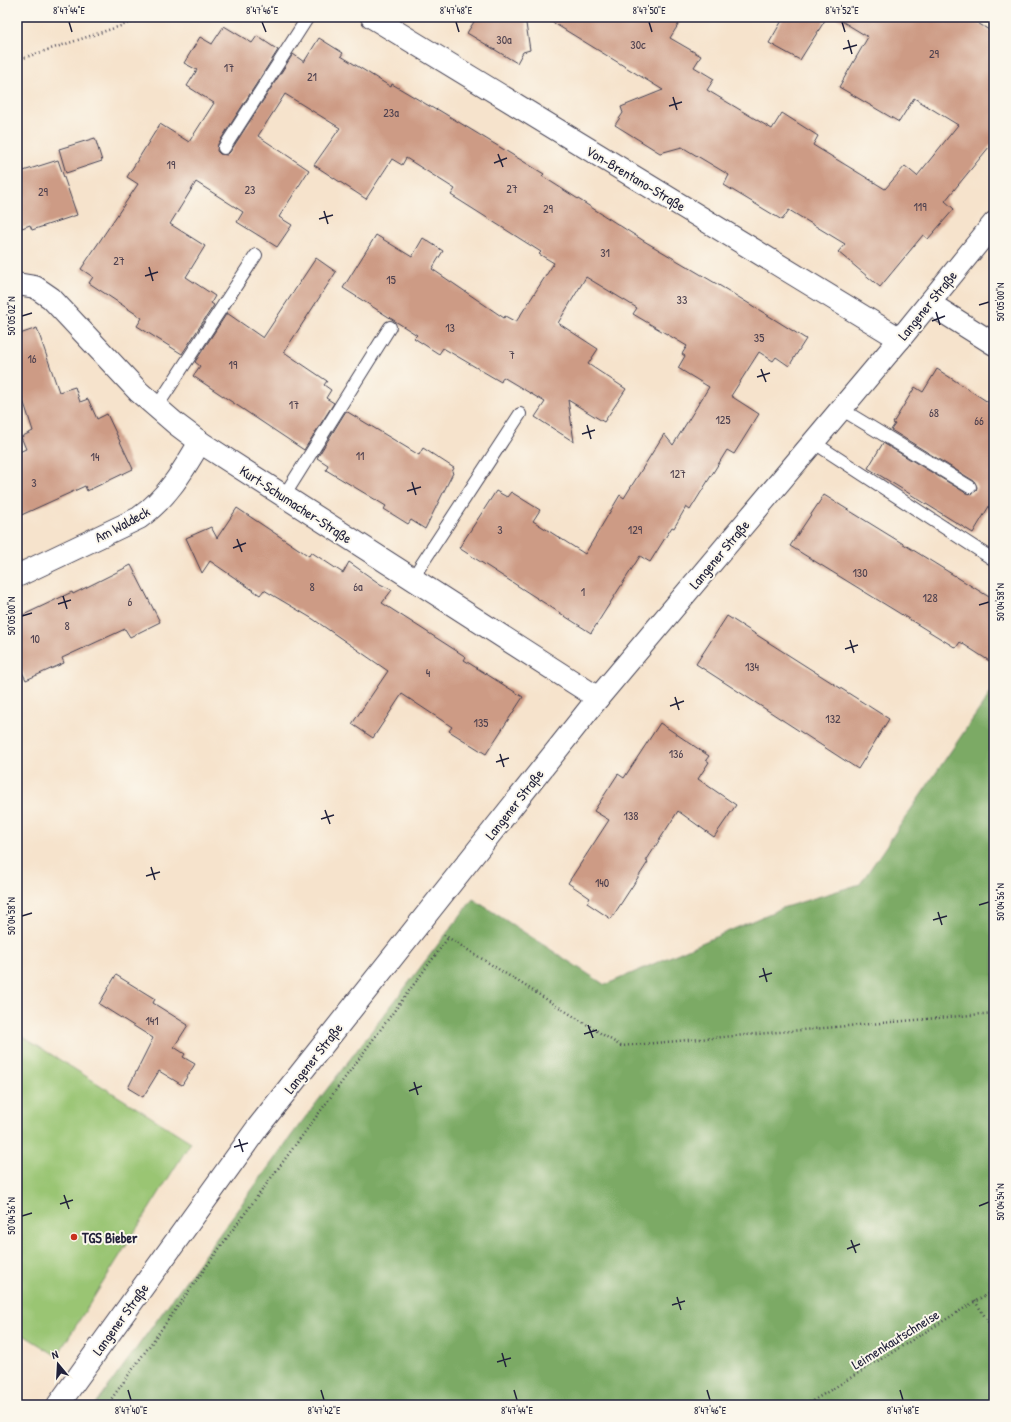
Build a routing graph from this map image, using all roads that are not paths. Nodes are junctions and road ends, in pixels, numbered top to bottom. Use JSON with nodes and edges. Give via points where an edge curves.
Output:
{"nodes":[{"id":1,"x":308,"y":17,"type":"edge"},
{"id":2,"x":372,"y":17,"type":"edge"},
{"id":3,"x":224,"y":148,"type":"dead end"},
{"id":4,"x":994,"y":223,"type":"edge"},
{"id":5,"x":256,"y":255,"type":"dead end"},
{"id":6,"x":17,"y":284,"type":"edge"},
{"id":7,"x":929,"y":303,"type":"junction"},
{"id":8,"x":390,"y":328,"type":"dead end"},
{"id":9,"x":900,"y":339,"type":"junction"},
{"id":10,"x":994,"y":344,"type":"edge"},
{"id":11,"x":156,"y":408,"type":"junction"},
{"id":12,"x":840,"y":409,"type":"junction"},
{"id":13,"x":520,"y":414,"type":"dead end"},
{"id":14,"x":200,"y":442,"type":"junction"},
{"id":15,"x":813,"y":442,"type":"junction"},
{"id":16,"x":970,"y":487,"type":"dead end"},
{"id":17,"x":284,"y":496,"type":"junction"},
{"id":18,"x":994,"y":560,"type":"edge"},
{"id":19,"x":17,"y":576,"type":"edge"},
{"id":20,"x":412,"y":579,"type":"junction"},
{"id":21,"x":598,"y":698,"type":"junction"},
{"id":22,"x":58,"y":1405,"type":"edge"}],
"edges":[{"from":1,"to":3,"type":"lane"},
{"from":2,"to":9,"type":"street","name":"Von-Brentano-Straße"},
{"from":4,"to":7,"type":"street","name":"Langener Straße"},
{"from":5,"to":11,"type":"lane"},
{"from":6,"to":11,"type":"street","name":"Kurt-Schumacher-Straße","via":[[35,288],[51,298]]},
{"from":7,"to":9,"type":"street","name":"Langener Straße"},
{"from":7,"to":10,"type":"street"},
{"from":8,"to":17,"type":"lane"},
{"from":9,"to":12,"type":"street","name":"Langener Straße"},
{"from":11,"to":14,"type":"street","name":"Kurt-Schumacher-Straße"},
{"from":12,"to":15,"type":"street","name":"Langener Straße"},
{"from":12,"to":16,"type":"lane"},
{"from":13,"to":20,"type":"lane"},
{"from":14,"to":17,"type":"street","name":"Kurt-Schumacher-Straße"},
{"from":14,"to":19,"type":"street","name":"Am Waldeck","via":[[181,475],[152,509],[139,518]]},
{"from":15,"to":18,"type":"lane"},
{"from":15,"to":21,"type":"street","name":"Langener Straße"},
{"from":17,"to":20,"type":"street","name":"Kurt-Schumacher-Straße"},
{"from":20,"to":21,"type":"street","name":"Kurt-Schumacher-Straße"},
{"from":21,"to":22,"type":"street","name":"Langener Straße","via":[[258,1127]]}]}
